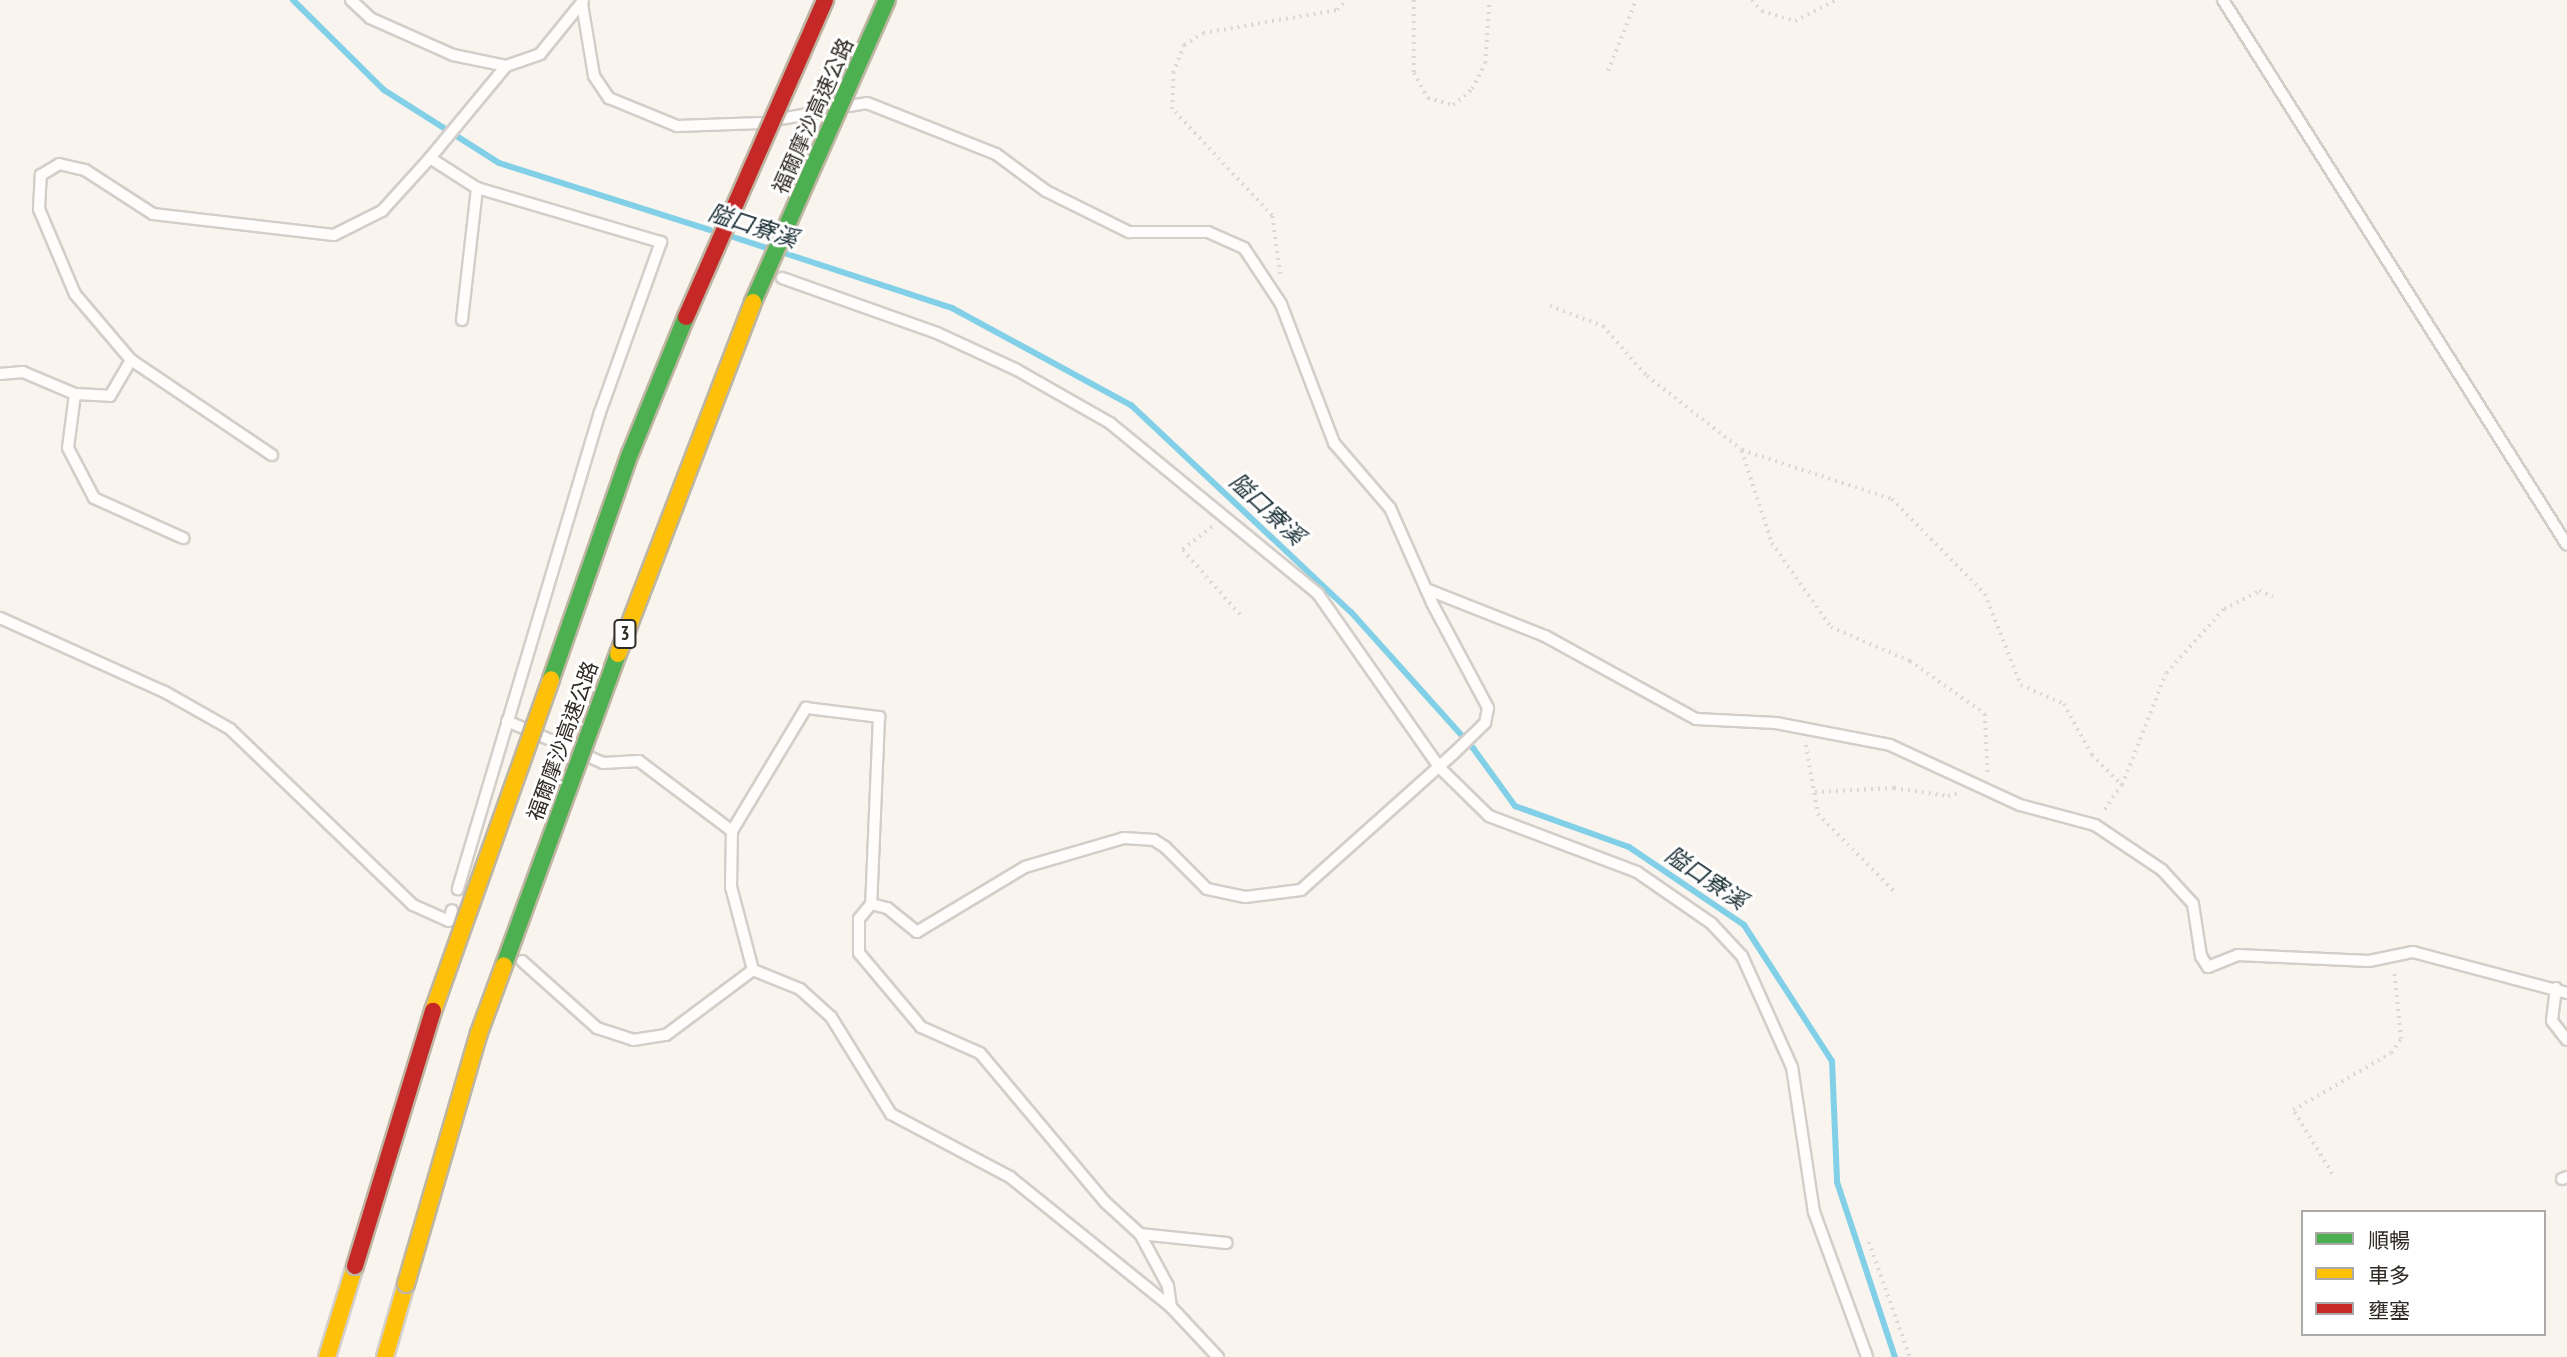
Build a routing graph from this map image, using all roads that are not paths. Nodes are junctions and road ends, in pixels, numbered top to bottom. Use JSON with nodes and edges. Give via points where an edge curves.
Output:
{"nodes":[{"id":1,"x":351,"y":0,"type":"edge"},
{"id":2,"x":825,"y":0,"type":"edge"},
{"id":3,"x":887,"y":0,"type":"edge"},
{"id":4,"x":2222,"y":0,"type":"edge"},
{"id":5,"x":582,"y":2,"type":"edge"},
{"id":6,"x":506,"y":66,"type":"junction"},
{"id":7,"x":430,"y":158,"type":"junction"},
{"id":8,"x":477,"y":188,"type":"junction"},
{"id":9,"x":782,"y":278,"type":"dead end"},
{"id":10,"x":462,"y":320,"type":"dead end"},
{"id":11,"x":131,"y":360,"type":"junction"},
{"id":12,"x":0,"y":374,"type":"edge"},
{"id":13,"x":75,"y":394,"type":"junction"},
{"id":14,"x":272,"y":455,"type":"dead end"},
{"id":15,"x":183,"y":538,"type":"dead end"},
{"id":16,"x":2567,"y":545,"type":"edge"},
{"id":17,"x":1426,"y":589,"type":"junction"},
{"id":18,"x":0,"y":618,"type":"edge"},
{"id":19,"x":507,"y":721,"type":"junction"},
{"id":20,"x":1439,"y":767,"type":"junction"},
{"id":21,"x":732,"y":831,"type":"junction"},
{"id":22,"x":871,"y":904,"type":"junction"},
{"id":23,"x":522,"y":961,"type":"dead end"},
{"id":24,"x":753,"y":970,"type":"junction"},
{"id":25,"x":2556,"y":988,"type":"junction"},
{"id":26,"x":2567,"y":993,"type":"edge"},
{"id":27,"x":2567,"y":1040,"type":"edge"},
{"id":28,"x":1140,"y":1234,"type":"junction"},
{"id":29,"x":1227,"y":1243,"type":"dead end"},
{"id":30,"x":1171,"y":1307,"type":"junction"},
{"id":31,"x":327,"y":1357,"type":"edge"},
{"id":32,"x":385,"y":1357,"type":"edge"},
{"id":33,"x":1218,"y":1357,"type":"edge"},
{"id":34,"x":1867,"y":1357,"type":"edge"}],
"edges":[{"from":1,"to":6,"type":"lane","via":[[370,18],[453,55]]},
{"from":2,"to":31,"type":"highway","name":"福爾摩沙高速公路","bridge":true,"via":[[727,217],[631,454],[431,1017]]},
{"from":3,"to":32,"type":"highway","name":"福爾摩沙高速公路","number":"3","bridge":true,"via":[[732,349],[682,476],[479,1033]]},
{"from":4,"to":16,"type":"lane"},
{"from":5,"to":6,"type":"lane","via":[[540,54]]},
{"from":5,"to":17,"type":"lane","via":[[594,76],[609,98],[677,126],[743,127],[867,103],[996,155],[1046,191],[1129,232],[1208,232],[1244,248],[1281,304],[1334,443],[1390,508]]},
{"from":6,"to":7,"type":"lane"},
{"from":7,"to":8,"type":"lane"},
{"from":7,"to":11,"type":"lane","via":[[382,211],[334,234],[153,214],[85,170],[59,164],[41,175],[39,209],[75,294]]},
{"from":8,"to":10,"type":"lane"},
{"from":8,"to":19,"type":"lane","via":[[661,242],[600,412]]},
{"from":9,"to":20,"type":"lane","via":[[937,333],[1017,370],[1110,423],[1318,593]]},
{"from":11,"to":13,"type":"lane","via":[[110,396]]},
{"from":11,"to":14,"type":"lane"},
{"from":12,"to":13,"type":"lane","via":[[23,372]]},
{"from":13,"to":15,"type":"lane","via":[[68,448],[94,498]]},
{"from":17,"to":20,"type":"lane","via":[[1488,708],[1485,723]]},
{"from":17,"to":25,"type":"lane","via":[[1545,636],[1696,719],[1803,728],[1890,745],[2020,805],[2095,825],[2162,870],[2193,904],[2201,956],[2208,967],[2238,955],[2369,961],[2413,952]]},
{"from":18,"to":19,"type":"lane","via":[[165,692],[230,729],[413,905],[449,921]]},
{"from":19,"to":21,"type":"lane","via":[[603,762],[639,761]]},
{"from":20,"to":22,"type":"lane","via":[[1301,890],[1245,897],[1207,889],[1165,846],[1154,840],[1124,838],[1025,867],[917,932],[887,908]]},
{"from":20,"to":34,"type":"lane","via":[[1489,816],[1637,872],[1711,923],[1742,956],[1792,1067],[1814,1212]]},
{"from":21,"to":22,"type":"lane","via":[[806,708],[879,717]]},
{"from":21,"to":24,"type":"lane","via":[[732,887]]},
{"from":22,"to":28,"type":"lane","via":[[859,919],[859,953],[921,1027],[980,1053],[1105,1202]]},
{"from":23,"to":24,"type":"lane","via":[[597,1028],[633,1040],[666,1035]]},
{"from":24,"to":30,"type":"lane","via":[[800,989],[831,1017],[891,1114],[1010,1177]]},
{"from":25,"to":26,"type":"lane"},
{"from":25,"to":27,"type":"lane","via":[[2552,1021]]},
{"from":28,"to":29,"type":"lane"},
{"from":28,"to":30,"type":"lane","via":[[1168,1286]]},
{"from":30,"to":33,"type":"lane"}]}
